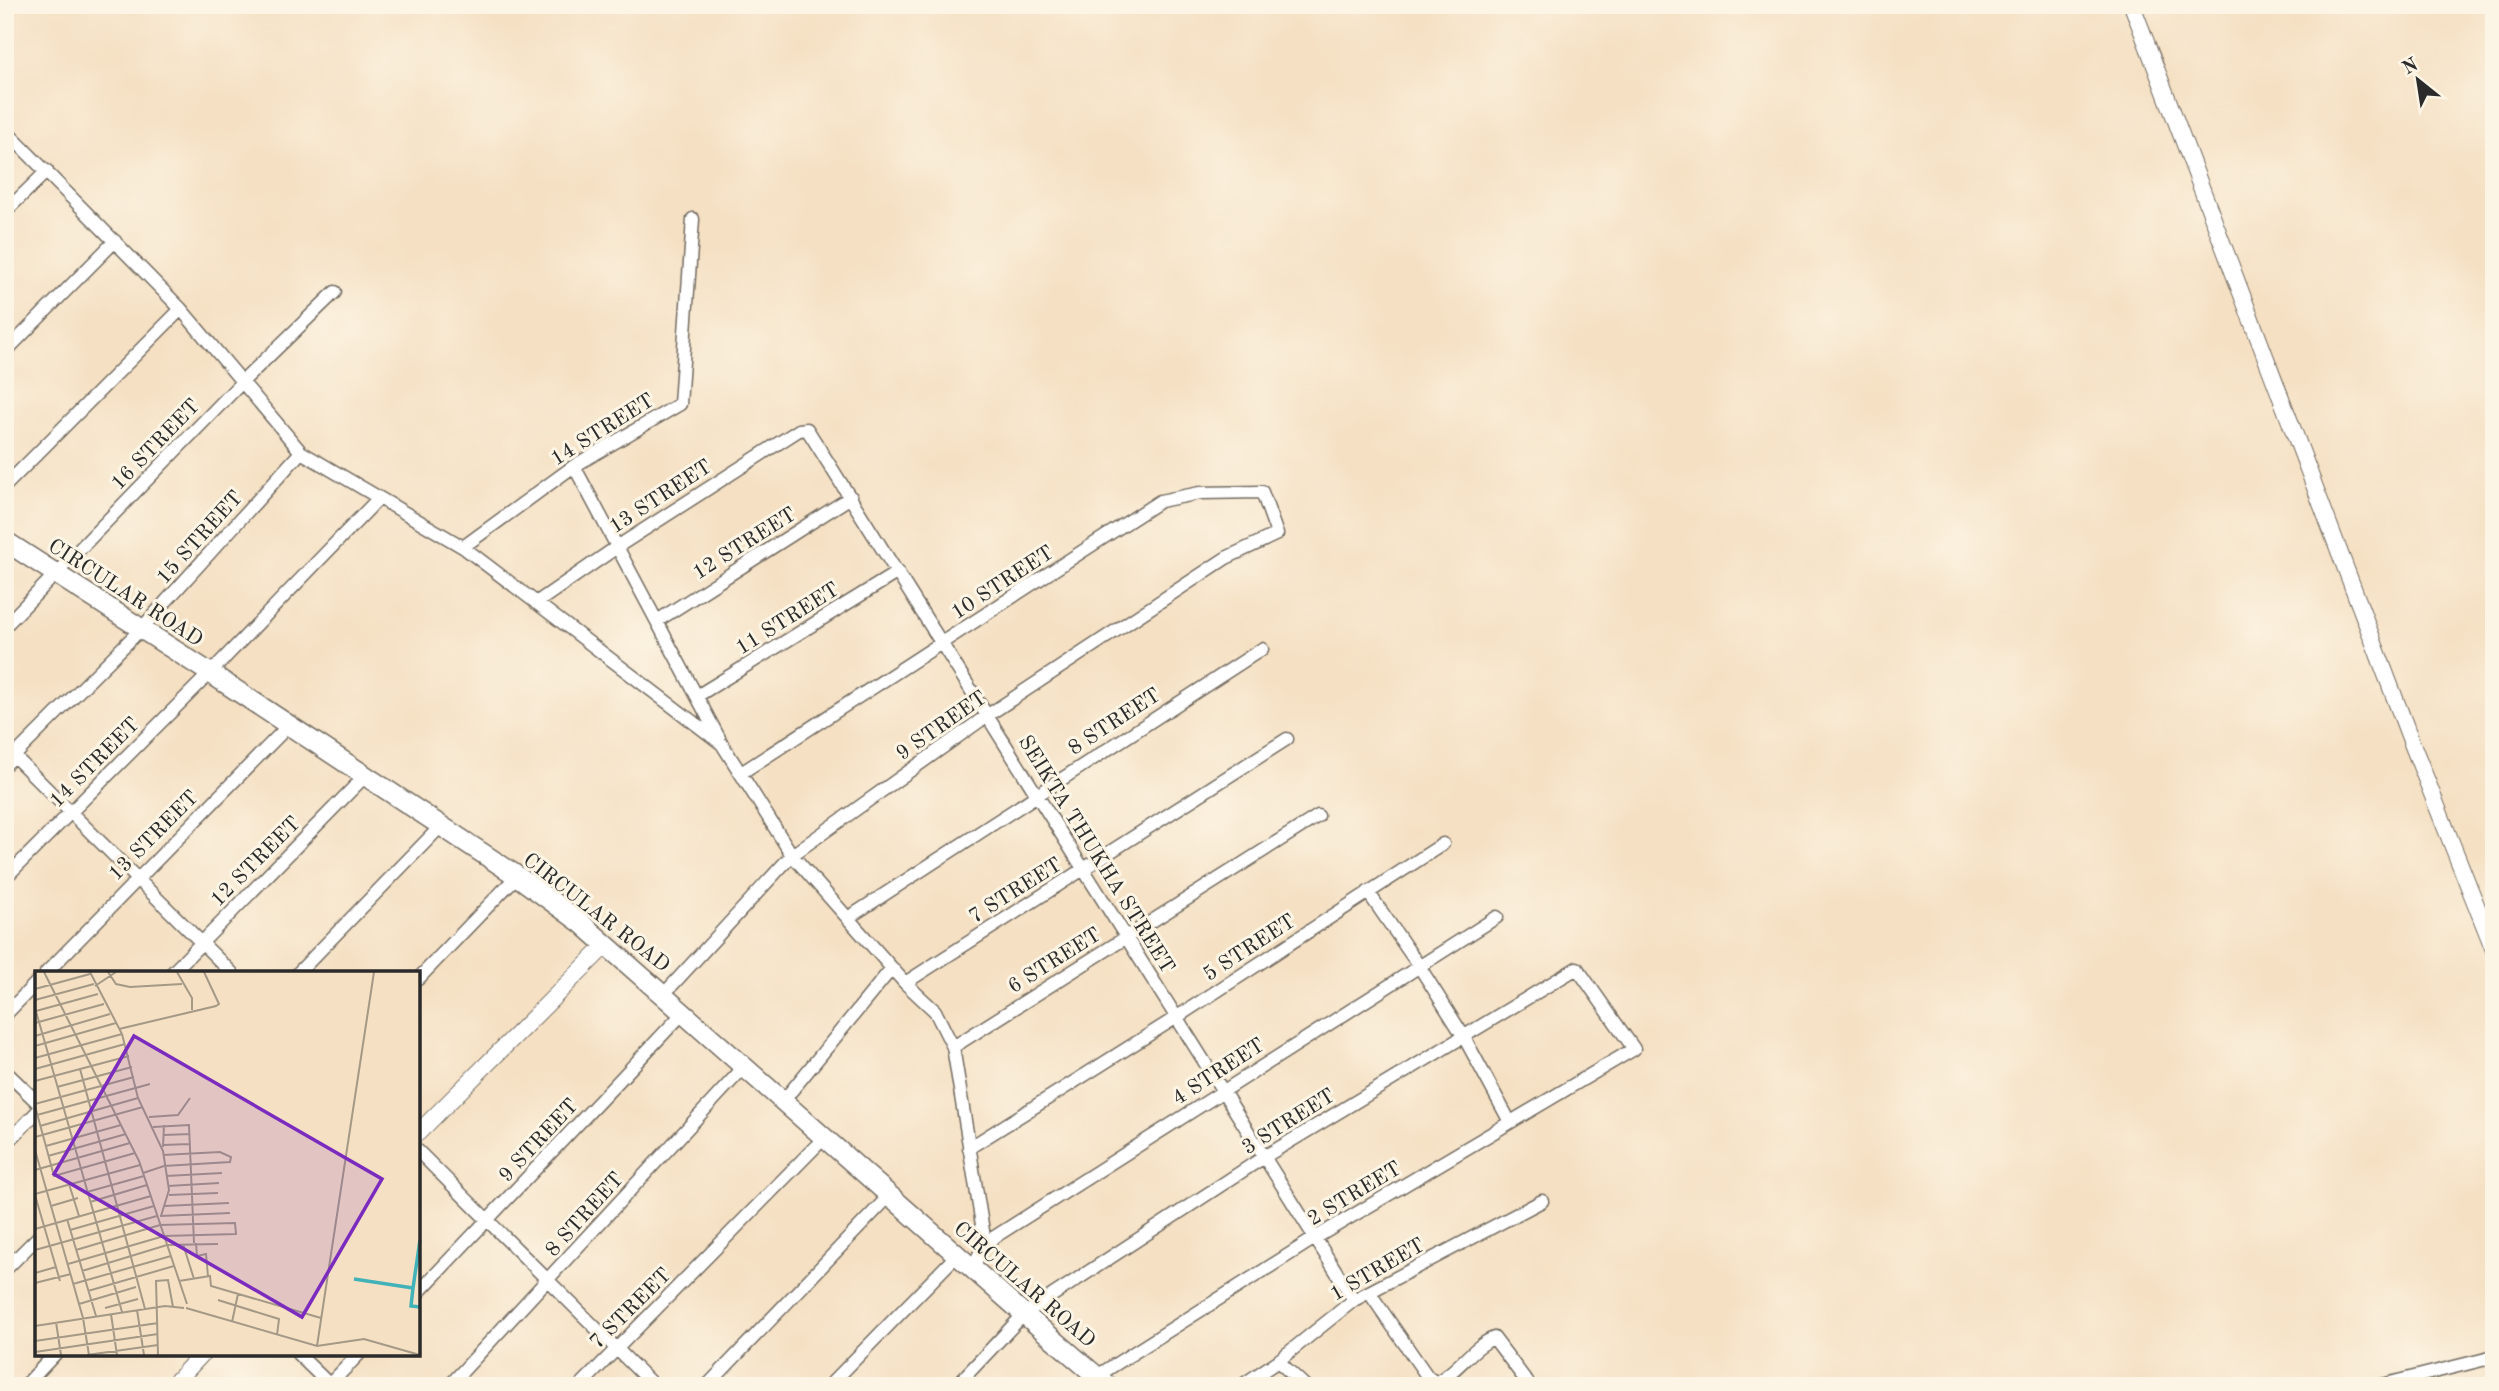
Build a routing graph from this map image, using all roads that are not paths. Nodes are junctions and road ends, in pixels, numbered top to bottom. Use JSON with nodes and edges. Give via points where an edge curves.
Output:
{"nodes":[{"id":1,"x":2132,"y":5,"type":"edge"},
{"id":2,"x":5,"y":130,"type":"edge"},
{"id":3,"x":47,"y":171,"type":"junction"},
{"id":4,"x":5,"y":212,"type":"edge"},
{"id":5,"x":693,"y":219,"type":"dead end"},
{"id":6,"x":115,"y":241,"type":"junction"},
{"id":7,"x":335,"y":292,"type":"dead end"},
{"id":8,"x":181,"y":309,"type":"junction"},
{"id":9,"x":5,"y":352,"type":"edge"},
{"id":10,"x":242,"y":382,"type":"junction"},
{"id":11,"x":807,"y":429,"type":"joint"},
{"id":12,"x":301,"y":452,"type":"junction"},
{"id":13,"x":574,"y":466,"type":"junction"},
{"id":14,"x":5,"y":486,"type":"edge"},
{"id":15,"x":851,"y":497,"type":"junction"},
{"id":16,"x":379,"y":498,"type":"junction"},
{"id":17,"x":1278,"y":534,"type":"joint"},
{"id":18,"x":5,"y":541,"type":"edge"},
{"id":19,"x":463,"y":547,"type":"junction"},
{"id":20,"x":617,"y":547,"type":"junction"},
{"id":21,"x":898,"y":572,"type":"junction"},
{"id":22,"x":57,"y":574,"type":"junction"},
{"id":23,"x":536,"y":603,"type":"junction"},
{"id":24,"x":657,"y":621,"type":"junction"},
{"id":25,"x":5,"y":626,"type":"edge"},
{"id":26,"x":141,"y":629,"type":"junction"},
{"id":27,"x":943,"y":643,"type":"junction"},
{"id":28,"x":1262,"y":649,"type":"dead end"},
{"id":29,"x":210,"y":673,"type":"junction"},
{"id":30,"x":697,"y":696,"type":"junction"},
{"id":31,"x":988,"y":715,"type":"junction"},
{"id":32,"x":289,"y":725,"type":"junction"},
{"id":33,"x":1287,"y":739,"type":"dead end"},
{"id":34,"x":722,"y":744,"type":"junction"},
{"id":35,"x":8,"y":756,"type":"edge"},
{"id":36,"x":741,"y":773,"type":"junction"},
{"id":37,"x":365,"y":776,"type":"junction"},
{"id":38,"x":1037,"y":794,"type":"junction"},
{"id":39,"x":72,"y":811,"type":"junction"},
{"id":40,"x":1318,"y":816,"type":"dead end"},
{"id":41,"x":441,"y":826,"type":"junction"},
{"id":42,"x":1443,"y":844,"type":"dead end"},
{"id":43,"x":792,"y":855,"type":"junction"},
{"id":44,"x":1084,"y":869,"type":"junction"},
{"id":45,"x":517,"y":876,"type":"junction"},
{"id":46,"x":137,"y":877,"type":"junction"},
{"id":47,"x":5,"y":878,"type":"edge"},
{"id":48,"x":1368,"y":892,"type":"junction"},
{"id":49,"x":1497,"y":917,"type":"dead end"},
{"id":50,"x":848,"y":918,"type":"junction"},
{"id":51,"x":1126,"y":937,"type":"junction"},
{"id":52,"x":201,"y":942,"type":"junction"},
{"id":53,"x":606,"y":945,"type":"junction"},
{"id":54,"x":2494,"y":950,"type":"edge"},
{"id":55,"x":1419,"y":966,"type":"junction"},
{"id":56,"x":892,"y":968,"type":"junction"},
{"id":57,"x":48,"y":971,"type":"edge"},
{"id":58,"x":174,"y":971,"type":"edge"},
{"id":59,"x":230,"y":971,"type":"edge"},
{"id":60,"x":300,"y":971,"type":"edge"},
{"id":61,"x":420,"y":977,"type":"edge"},
{"id":62,"x":905,"y":983,"type":"junction"},
{"id":63,"x":35,"y":984,"type":"edge"},
{"id":64,"x":664,"y":994,"type":"junction"},
{"id":65,"x":684,"y":1012,"type":"junction"},
{"id":66,"x":5,"y":1015,"type":"edge"},
{"id":67,"x":1177,"y":1017,"type":"junction"},
{"id":68,"x":1464,"y":1037,"type":"junction"},
{"id":69,"x":953,"y":1047,"type":"junction"},
{"id":70,"x":1634,"y":1049,"type":"joint"},
{"id":71,"x":745,"y":1066,"type":"junction"},
{"id":72,"x":5,"y":1071,"type":"edge"},
{"id":73,"x":1223,"y":1091,"type":"junction"},
{"id":74,"x":35,"y":1100,"type":"edge"},
{"id":75,"x":784,"y":1100,"type":"junction"},
{"id":76,"x":35,"y":1114,"type":"edge"},
{"id":77,"x":1510,"y":1122,"type":"junction"},
{"id":78,"x":420,"y":1131,"type":"edge"},
{"id":79,"x":825,"y":1137,"type":"junction"},
{"id":80,"x":5,"y":1145,"type":"edge"},
{"id":81,"x":969,"y":1148,"type":"junction"},
{"id":82,"x":420,"y":1153,"type":"edge"},
{"id":83,"x":1264,"y":1157,"type":"junction"},
{"id":84,"x":891,"y":1194,"type":"junction"},
{"id":85,"x":1542,"y":1201,"type":"dead end"},
{"id":86,"x":488,"y":1220,"type":"junction"},
{"id":87,"x":1315,"y":1238,"type":"junction"},
{"id":88,"x":35,"y":1240,"type":"edge"},
{"id":89,"x":985,"y":1243,"type":"junction"},
{"id":90,"x":957,"y":1255,"type":"junction"},
{"id":91,"x":972,"y":1269,"type":"junction"},
{"id":92,"x":5,"y":1270,"type":"edge"},
{"id":93,"x":549,"y":1281,"type":"junction"},
{"id":94,"x":420,"y":1291,"type":"edge"},
{"id":95,"x":1369,"y":1292,"type":"junction"},
{"id":96,"x":1354,"y":1300,"type":"junction"},
{"id":97,"x":1024,"y":1314,"type":"junction"},
{"id":98,"x":617,"y":1348,"type":"junction"},
{"id":99,"x":53,"y":1356,"type":"edge"},
{"id":100,"x":200,"y":1356,"type":"edge"},
{"id":101,"x":300,"y":1356,"type":"edge"},
{"id":102,"x":357,"y":1356,"type":"edge"},
{"id":103,"x":2494,"y":1356,"type":"edge"},
{"id":104,"x":1278,"y":1361,"type":"junction"},
{"id":105,"x":1097,"y":1382,"type":"edge"},
{"id":106,"x":330,"y":1385,"type":"edge"},
{"id":107,"x":25,"y":1386,"type":"edge"},
{"id":108,"x":172,"y":1386,"type":"edge"},
{"id":109,"x":449,"y":1386,"type":"edge"},
{"id":110,"x":580,"y":1386,"type":"edge"},
{"id":111,"x":654,"y":1386,"type":"edge"},
{"id":112,"x":707,"y":1386,"type":"edge"},
{"id":113,"x":829,"y":1386,"type":"edge"},
{"id":114,"x":956,"y":1386,"type":"edge"},
{"id":115,"x":1241,"y":1386,"type":"edge"},
{"id":116,"x":1305,"y":1386,"type":"edge"},
{"id":117,"x":1530,"y":1386,"type":"edge"},
{"id":118,"x":2378,"y":1386,"type":"edge"}],
"edges":[{"from":1,"to":54,"type":"street"},
{"from":2,"to":3,"type":"street"},
{"from":3,"to":4,"type":"street"},
{"from":3,"to":6,"type":"street"},
{"from":5,"to":13,"type":"street","name":"14 STREET","via":[[680,404]]},
{"from":6,"to":8,"type":"street"},
{"from":6,"to":9,"type":"street"},
{"from":7,"to":10,"type":"street","name":"16 STREET"},
{"from":8,"to":10,"type":"street"},
{"from":8,"to":14,"type":"street"},
{"from":10,"to":12,"type":"street"},
{"from":10,"to":22,"type":"street","name":"16 STREET"},
{"from":11,"to":15,"type":"street","name":"SEIKTA THUKHA STREET"},
{"from":11,"to":20,"type":"street","name":"13 STREET"},
{"from":12,"to":16,"type":"street"},
{"from":12,"to":26,"type":"street","name":"15 STREET"},
{"from":13,"to":19,"type":"street","name":"14 STREET"},
{"from":13,"to":20,"type":"street"},
{"from":15,"to":21,"type":"street","name":"SEIKTA THUKHA STREET"},
{"from":15,"to":24,"type":"street","name":"12 STREET"},
{"from":16,"to":19,"type":"street"},
{"from":16,"to":29,"type":"street","name":"14 STREET"},
{"from":17,"to":27,"type":"street","name":"10 STREET","via":[[1262,492],[1200,493],[1160,501]]},
{"from":17,"to":31,"type":"street","name":"9 STREET","via":[[1226,558]]},
{"from":18,"to":22,"type":"main road","name":"CIRCULAR ROAD"},
{"from":19,"to":23,"type":"street"},
{"from":20,"to":23,"type":"street","name":"13 STREET"},
{"from":20,"to":24,"type":"street"},
{"from":21,"to":27,"type":"street","name":"SEIKTA THUKHA STREET"},
{"from":21,"to":30,"type":"street","name":"11 STREET"},
{"from":22,"to":25,"type":"street","name":"16 STREET"},
{"from":22,"to":26,"type":"main road","name":"CIRCULAR ROAD"},
{"from":23,"to":34,"type":"street"},
{"from":24,"to":30,"type":"street"},
{"from":26,"to":29,"type":"main road","name":"CIRCULAR ROAD"},
{"from":26,"to":35,"type":"street","name":"15 STREET"},
{"from":27,"to":31,"type":"street","name":"SEIKTA THUKHA STREET"},
{"from":27,"to":36,"type":"street","name":"10 STREET"},
{"from":28,"to":38,"type":"street","name":"8 STREET"},
{"from":29,"to":32,"type":"main road","name":"CIRCULAR ROAD"},
{"from":29,"to":39,"type":"street","name":"14 STREET"},
{"from":30,"to":34,"type":"street"},
{"from":31,"to":38,"type":"street","name":"SEIKTA THUKHA STREET"},
{"from":31,"to":43,"type":"street","name":"9 STREET"},
{"from":32,"to":37,"type":"main road","name":"CIRCULAR ROAD"},
{"from":32,"to":46,"type":"street","name":"13 STREET"},
{"from":33,"to":44,"type":"street","name":"7 STREET"},
{"from":34,"to":36,"type":"street"},
{"from":35,"to":39,"type":"street"},
{"from":36,"to":43,"type":"street"},
{"from":37,"to":41,"type":"main road","name":"CIRCULAR ROAD"},
{"from":37,"to":52,"type":"street","name":"12 STREET"},
{"from":38,"to":44,"type":"street","name":"SEIKTA THUKHA STREET"},
{"from":38,"to":50,"type":"street","name":"8 STREET"},
{"from":39,"to":46,"type":"street"},
{"from":39,"to":47,"type":"street","name":"14 STREET"},
{"from":40,"to":51,"type":"street","name":"6 STREET"},
{"from":41,"to":45,"type":"main road","name":"CIRCULAR ROAD"},
{"from":41,"to":60,"type":"street"},
{"from":42,"to":48,"type":"street","name":"5 STREET"},
{"from":43,"to":50,"type":"street"},
{"from":43,"to":64,"type":"street","name":"9 STREET"},
{"from":44,"to":51,"type":"street","name":"SEIKTA THUKHA STREET"},
{"from":44,"to":62,"type":"street","name":"7 STREET"},
{"from":45,"to":53,"type":"main road","name":"CIRCULAR ROAD"},
{"from":45,"to":61,"type":"street"},
{"from":46,"to":52,"type":"street"},
{"from":46,"to":57,"type":"street","name":"13 STREET"},
{"from":48,"to":55,"type":"street"},
{"from":48,"to":67,"type":"street","name":"5 STREET"},
{"from":49,"to":55,"type":"street","name":"4 STREET"},
{"from":50,"to":56,"type":"street"},
{"from":51,"to":67,"type":"street","name":"SEIKTA THUKHA STREET"},
{"from":51,"to":69,"type":"street","name":"6 STREET"},
{"from":52,"to":58,"type":"street","name":"12 STREET"},
{"from":52,"to":59,"type":"street"},
{"from":53,"to":64,"type":"main road","name":"CIRCULAR ROAD"},
{"from":53,"to":78,"type":"street"},
{"from":55,"to":68,"type":"street"},
{"from":55,"to":73,"type":"street","name":"4 STREET"},
{"from":56,"to":62,"type":"street"},
{"from":56,"to":75,"type":"street"},
{"from":62,"to":69,"type":"street","via":[[935,1011]]},
{"from":63,"to":66,"type":"street"},
{"from":64,"to":65,"type":"main road","name":"CIRCULAR ROAD"},
{"from":65,"to":71,"type":"main road","name":"CIRCULAR ROAD"},
{"from":65,"to":86,"type":"street","name":"9 STREET"},
{"from":67,"to":73,"type":"street","name":"SEIKTA THUKHA STREET"},
{"from":67,"to":81,"type":"street","name":"5 STREET"},
{"from":68,"to":70,"type":"street","name":"3 STREET","via":[[1577,968]]},
{"from":68,"to":77,"type":"street"},
{"from":68,"to":83,"type":"street","name":"3 STREET"},
{"from":69,"to":81,"type":"street"},
{"from":70,"to":77,"type":"street","name":"2 STREET"},
{"from":71,"to":75,"type":"main road","name":"CIRCULAR ROAD"},
{"from":71,"to":93,"type":"street","name":"8 STREET"},
{"from":72,"to":74,"type":"street"},
{"from":73,"to":83,"type":"street","name":"SEIKTA THUKHA STREET"},
{"from":73,"to":89,"type":"street","name":"4 STREET"},
{"from":75,"to":79,"type":"main road","name":"CIRCULAR ROAD"},
{"from":76,"to":80,"type":"street"},
{"from":77,"to":87,"type":"street","name":"2 STREET"},
{"from":79,"to":84,"type":"main road","name":"CIRCULAR ROAD"},
{"from":79,"to":98,"type":"street","name":"7 STREET"},
{"from":81,"to":89,"type":"street"},
{"from":82,"to":86,"type":"street"},
{"from":83,"to":87,"type":"street","name":"SEIKTA THUKHA STREET"},
{"from":83,"to":97,"type":"street","name":"3 STREET"},
{"from":84,"to":90,"type":"main road","name":"CIRCULAR ROAD"},
{"from":84,"to":112,"type":"street"},
{"from":85,"to":95,"type":"street","name":"1 STREET"},
{"from":86,"to":93,"type":"street"},
{"from":86,"to":94,"type":"street","name":"9 STREET"},
{"from":87,"to":96,"type":"street","name":"SEIKTA THUKHA STREET"},
{"from":87,"to":105,"type":"street","name":"2 STREET"},
{"from":88,"to":92,"type":"street"},
{"from":89,"to":91,"type":"street"},
{"from":90,"to":91,"type":"main road","name":"CIRCULAR ROAD"},
{"from":90,"to":113,"type":"street"},
{"from":91,"to":97,"type":"main road","name":"CIRCULAR ROAD"},
{"from":93,"to":98,"type":"street"},
{"from":93,"to":109,"type":"street","name":"8 STREET"},
{"from":95,"to":96,"type":"street","name":"1 STREET"},
{"from":95,"to":117,"type":"street","via":[[1435,1383],[1494,1338]]},
{"from":96,"to":104,"type":"street","name":"1 STREET"},
{"from":97,"to":105,"type":"main road","name":"CIRCULAR ROAD"},
{"from":97,"to":114,"type":"street"},
{"from":98,"to":110,"type":"street","name":"7 STREET"},
{"from":98,"to":111,"type":"street"},
{"from":99,"to":107,"type":"street"},
{"from":100,"to":108,"type":"street"},
{"from":101,"to":106,"type":"street"},
{"from":102,"to":106,"type":"street"},
{"from":103,"to":118,"type":"street"},
{"from":104,"to":115,"type":"street","name":"1 STREET"},
{"from":104,"to":116,"type":"street"}]}
